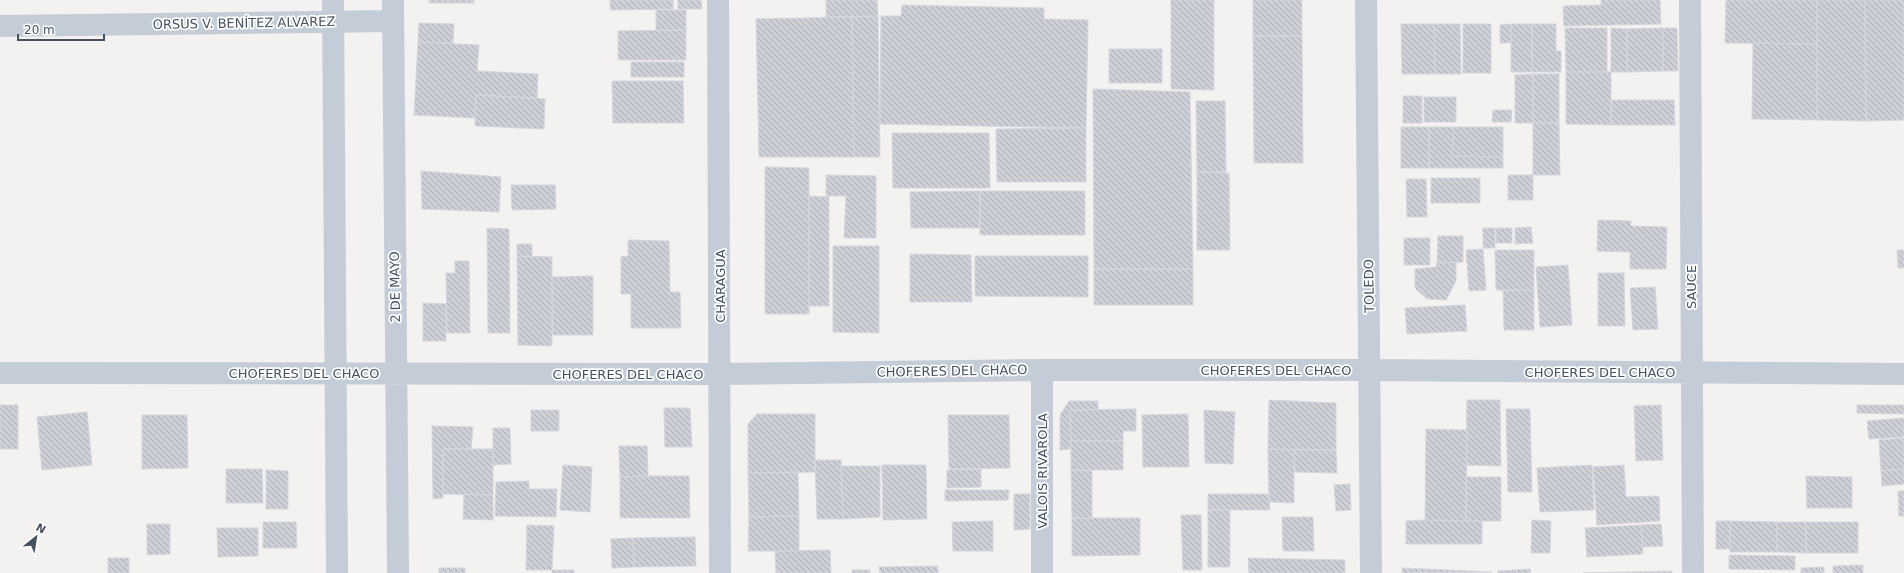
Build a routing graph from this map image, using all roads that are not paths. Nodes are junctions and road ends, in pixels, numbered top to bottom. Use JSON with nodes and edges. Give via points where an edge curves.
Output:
{"nodes":[{"id":1,"x":333,"y":0,"type":"edge"},
{"id":2,"x":718,"y":0,"type":"edge"},
{"id":3,"x":1366,"y":0,"type":"edge"},
{"id":4,"x":1690,"y":0,"type":"edge"},
{"id":5,"x":393,"y":11,"type":"edge"},
{"id":6,"x":333,"y":22,"type":"junction"},
{"id":7,"x":0,"y":26,"type":"edge"},
{"id":8,"x":1042,"y":370,"type":"junction"},
{"id":9,"x":1370,"y":370,"type":"junction"},
{"id":10,"x":1692,"y":372,"type":"junction"},
{"id":11,"x":0,"y":373,"type":"edge"},
{"id":12,"x":337,"y":373,"type":"junction"},
{"id":13,"x":396,"y":374,"type":"junction"},
{"id":14,"x":720,"y":374,"type":"junction"},
{"id":15,"x":1904,"y":374,"type":"edge"},
{"id":16,"x":337,"y":573,"type":"edge"},
{"id":17,"x":398,"y":573,"type":"edge"},
{"id":18,"x":720,"y":573,"type":"edge"},
{"id":19,"x":1042,"y":573,"type":"edge"},
{"id":20,"x":1372,"y":573,"type":"edge"},
{"id":21,"x":1693,"y":573,"type":"edge"}],
"edges":[{"from":1,"to":6,"type":"street"},
{"from":2,"to":14,"type":"street","name":"CHARAGUA"},
{"from":3,"to":9,"type":"street","name":"TOLEDO"},
{"from":4,"to":10,"type":"street","name":"SAUCE"},
{"from":5,"to":6,"type":"street","name":"ORSUS V. BENÍTEZ ALVAREZ"},
{"from":5,"to":13,"type":"street","name":"2 DE MAYO"},
{"from":6,"to":7,"type":"street","name":"ORSUS V. BENÍTEZ ALVAREZ"},
{"from":6,"to":12,"type":"street"},
{"from":8,"to":9,"type":"street","name":"CHOFERES DEL CHACO"},
{"from":8,"to":14,"type":"street","name":"CHOFERES DEL CHACO"},
{"from":8,"to":19,"type":"street","name":"VALOIS RIVAROLA"},
{"from":9,"to":10,"type":"street","name":"CHOFERES DEL CHACO"},
{"from":9,"to":20,"type":"street","name":"TOLEDO"},
{"from":10,"to":15,"type":"street","name":"CHOFERES DEL CHACO"},
{"from":10,"to":21,"type":"street","name":"SAUCE"},
{"from":11,"to":12,"type":"street","name":"CHOFERES DEL CHACO"},
{"from":12,"to":13,"type":"street","name":"CHOFERES DEL CHACO"},
{"from":12,"to":16,"type":"street"},
{"from":13,"to":14,"type":"street","name":"CHOFERES DEL CHACO"},
{"from":13,"to":17,"type":"street","name":"2 DE MAYO"},
{"from":14,"to":18,"type":"street","name":"CHARAGUA"}]}
